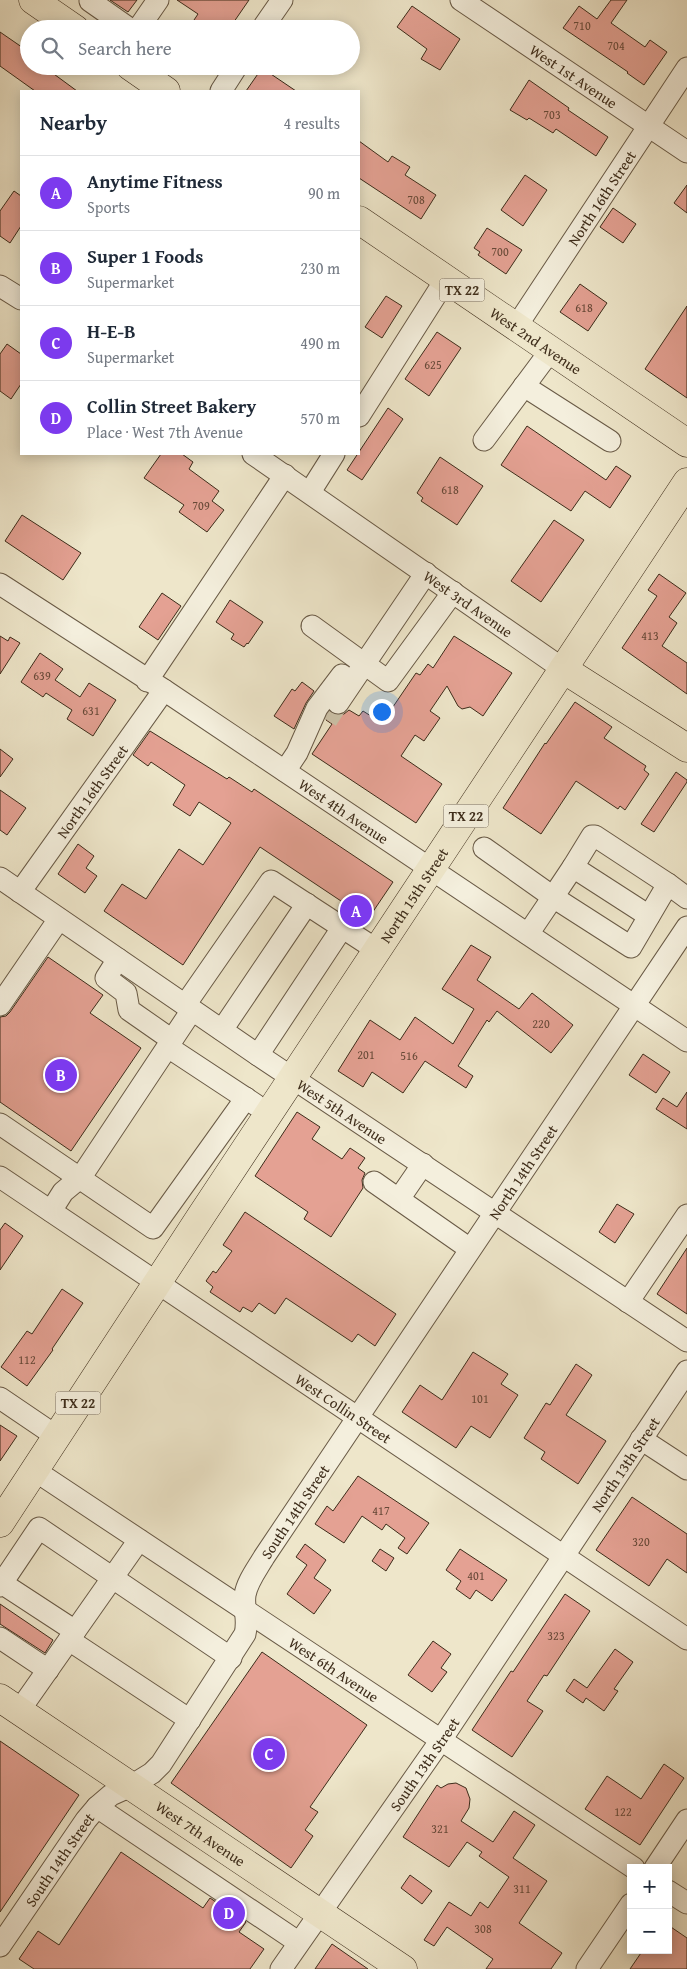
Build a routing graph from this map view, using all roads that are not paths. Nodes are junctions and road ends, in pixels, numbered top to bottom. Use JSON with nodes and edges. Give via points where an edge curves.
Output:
{"nodes":[{"id":1,"x":33,"y":0,"type":"edge"},
{"id":2,"x":158,"y":0,"type":"edge"},
{"id":3,"x":282,"y":0,"type":"edge"},
{"id":4,"x":461,"y":0,"type":"edge"},
{"id":5,"x":90,"y":1,"type":"edge"},
{"id":6,"x":62,"y":20,"type":"edge"},
{"id":7,"x":78,"y":20,"type":"edge"},
{"id":8,"x":117,"y":20,"type":"edge"},
{"id":9,"x":144,"y":20,"type":"edge"},
{"id":10,"x":268,"y":20,"type":"edge"},
{"id":11,"x":687,"y":68,"type":"edge"},
{"id":12,"x":143,"y":75,"type":"edge"},
{"id":13,"x":231,"y":75,"type":"edge"},
{"id":14,"x":165,"y":90,"type":"edge"},
{"id":15,"x":222,"y":90,"type":"edge"},
{"id":16,"x":649,"y":126,"type":"junction"},
{"id":17,"x":687,"y":152,"type":"edge"},
{"id":18,"x":360,"y":221,"type":"edge"},
{"id":19,"x":446,"y":279,"type":"junction"},
{"id":20,"x":0,"y":286,"type":"edge"},
{"id":21,"x":20,"y":299,"type":"edge"},
{"id":22,"x":516,"y":326,"type":"junction"},
{"id":23,"x":551,"y":350,"type":"junction"},
{"id":24,"x":524,"y":386,"type":"junction"},
{"id":25,"x":360,"y":414,"type":"edge"},
{"id":26,"x":484,"y":440,"type":"dead end"},
{"id":27,"x":610,"y":441,"type":"dead end"},
{"id":28,"x":687,"y":443,"type":"edge"},
{"id":29,"x":255,"y":455,"type":"edge"},
{"id":30,"x":333,"y":455,"type":"edge"},
{"id":31,"x":285,"y":475,"type":"junction"},
{"id":32,"x":687,"y":482,"type":"edge"},
{"id":33,"x":310,"y":492,"type":"junction"},
{"id":34,"x":426,"y":573,"type":"junction"},
{"id":35,"x":0,"y":584,"type":"edge"},
{"id":36,"x":453,"y":592,"type":"junction"},
{"id":37,"x":312,"y":626,"type":"dead end"},
{"id":38,"x":359,"y":660,"type":"junction"},
{"id":39,"x":563,"y":669,"type":"junction"},
{"id":40,"x":156,"y":686,"type":"junction"},
{"id":41,"x":338,"y":703,"type":"tunnel mouth"},
{"id":42,"x":327,"y":720,"type":"tunnel mouth"},
{"id":43,"x":687,"y":748,"type":"edge"},
{"id":44,"x":297,"y":752,"type":"junction"},
{"id":45,"x":285,"y":771,"type":"junction"},
{"id":46,"x":484,"y":848,"type":"dead end"},
{"id":47,"x":573,"y":866,"type":"junction"},
{"id":48,"x":431,"y":869,"type":"junction"},
{"id":49,"x":0,"y":878,"type":"edge"},
{"id":50,"x":668,"y":884,"type":"junction"},
{"id":51,"x":20,"y":892,"type":"junction"},
{"id":52,"x":554,"y":896,"type":"junction"},
{"id":53,"x":687,"y":898,"type":"edge"},
{"id":54,"x":306,"y":904,"type":"junction"},
{"id":55,"x":649,"y":916,"type":"junction"},
{"id":56,"x":59,"y":919,"type":"junction"},
{"id":57,"x":687,"y":927,"type":"edge"},
{"id":58,"x":342,"y":928,"type":"junction"},
{"id":59,"x":528,"y":934,"type":"junction"},
{"id":60,"x":377,"y":950,"type":"junction"},
{"id":61,"x":118,"y":959,"type":"junction"},
{"id":62,"x":0,"y":1005,"type":"edge"},
{"id":63,"x":634,"y":1006,"type":"junction"},
{"id":64,"x":189,"y":1008,"type":"junction"},
{"id":65,"x":222,"y":1030,"type":"junction"},
{"id":66,"x":687,"y":1041,"type":"edge"},
{"id":67,"x":170,"y":1044,"type":"junction"},
{"id":68,"x":258,"y":1055,"type":"junction"},
{"id":69,"x":293,"y":1078,"type":"junction"},
{"id":70,"x":246,"y":1098,"type":"junction"},
{"id":71,"x":269,"y":1113,"type":"junction"},
{"id":72,"x":0,"y":1124,"type":"edge"},
{"id":73,"x":423,"y":1164,"type":"junction"},
{"id":74,"x":0,"y":1177,"type":"edge"},
{"id":75,"x":81,"y":1177,"type":"junction"},
{"id":76,"x":374,"y":1182,"type":"dead end"},
{"id":77,"x":175,"y":1198,"type":"junction"},
{"id":78,"x":399,"y":1199,"type":"junction"},
{"id":79,"x":51,"y":1211,"type":"junction"},
{"id":80,"x":495,"y":1212,"type":"junction"},
{"id":81,"x":687,"y":1215,"type":"edge"},
{"id":82,"x":201,"y":1216,"type":"junction"},
{"id":83,"x":470,"y":1249,"type":"junction"},
{"id":84,"x":157,"y":1282,"type":"junction"},
{"id":85,"x":628,"y":1302,"type":"junction"},
{"id":86,"x":687,"y":1341,"type":"edge"},
{"id":87,"x":687,"y":1371,"type":"edge"},
{"id":88,"x":0,"y":1398,"type":"edge"},
{"id":89,"x":357,"y":1417,"type":"junction"},
{"id":90,"x":56,"y":1436,"type":"junction"},
{"id":91,"x":641,"y":1439,"type":"junction"},
{"id":92,"x":34,"y":1470,"type":"junction"},
{"id":93,"x":687,"y":1470,"type":"edge"},
{"id":94,"x":0,"y":1522,"type":"edge"},
{"id":95,"x":139,"y":1540,"type":"junction"},
{"id":96,"x":563,"y":1556,"type":"junction"},
{"id":97,"x":112,"y":1578,"type":"junction"},
{"id":98,"x":1,"y":1584,"type":"edge"},
{"id":99,"x":247,"y":1612,"type":"junction"},
{"id":100,"x":72,"y":1636,"type":"junction"},
{"id":101,"x":0,"y":1638,"type":"edge"},
{"id":102,"x":687,"y":1639,"type":"edge"},
{"id":103,"x":231,"y":1658,"type":"junction"},
{"id":104,"x":48,"y":1670,"type":"junction"},
{"id":105,"x":10,"y":1704,"type":"edge"},
{"id":106,"x":190,"y":1720,"type":"junction"},
{"id":107,"x":441,"y":1740,"type":"junction"},
{"id":108,"x":131,"y":1786,"type":"junction"},
{"id":109,"x":97,"y":1807,"type":"junction"},
{"id":110,"x":687,"y":1820,"type":"edge"},
{"id":111,"x":628,"y":1864,"type":"edge"},
{"id":112,"x":658,"y":1864,"type":"edge"},
{"id":113,"x":672,"y":1894,"type":"edge"},
{"id":114,"x":687,"y":1903,"type":"edge"},
{"id":115,"x":628,"y":1909,"type":"edge"},
{"id":116,"x":320,"y":1912,"type":"junction"},
{"id":117,"x":298,"y":1942,"type":"junction"},
{"id":118,"x":0,"y":1946,"type":"edge"},
{"id":119,"x":281,"y":1969,"type":"edge"},
{"id":120,"x":403,"y":1969,"type":"edge"},
{"id":121,"x":587,"y":1969,"type":"edge"}],
"edges":[{"from":1,"to":6,"type":"main road"},
{"from":2,"to":9,"type":"street"},
{"from":3,"to":10,"type":"street"},
{"from":4,"to":16,"type":"street","name":"West 1st Avenue"},
{"from":5,"to":7,"type":"street"},
{"from":5,"to":8,"type":"street"},
{"from":11,"to":16,"type":"street","name":"North 16th Street"},
{"from":12,"to":14,"type":"main road"},
{"from":13,"to":15,"type":"street"},
{"from":16,"to":17,"type":"street","name":"West 1st Avenue"},
{"from":16,"to":22,"type":"street","name":"North 16th Street"},
{"from":18,"to":19,"type":"main road","name":"West 2nd Avenue","number":"TX 22"},
{"from":19,"to":22,"type":"main road","name":"West 2nd Avenue","number":"TX 22"},
{"from":19,"to":25,"type":"street"},
{"from":20,"to":21,"type":"street"},
{"from":22,"to":23,"type":"main road","name":"West 2nd Avenue","number":"TX 22"},
{"from":23,"to":24,"type":"street"},
{"from":23,"to":28,"type":"main road","name":"West 2nd Avenue","number":"TX 22"},
{"from":24,"to":26,"type":"street"},
{"from":24,"to":27,"type":"street"},
{"from":29,"to":31,"type":"street","name":"West 3rd Avenue"},
{"from":30,"to":33,"type":"street"},
{"from":31,"to":33,"type":"street","name":"West 3rd Avenue"},
{"from":31,"to":40,"type":"street","name":"North 16th Street"},
{"from":32,"to":39,"type":"main road","name":"North 15th Street","number":"TX 22"},
{"from":33,"to":34,"type":"street","name":"West 3rd Avenue"},
{"from":34,"to":36,"type":"street","name":"West 3rd Avenue"},
{"from":34,"to":38,"type":"street"},
{"from":35,"to":40,"type":"street","name":"West 4th Avenue"},
{"from":36,"to":38,"type":"street","via":[[388,681]]},
{"from":36,"to":39,"type":"street","name":"West 3rd Avenue"},
{"from":37,"to":38,"type":"street"},
{"from":38,"to":41,"type":"street"},
{"from":38,"to":44,"type":"street","via":[[318,708]]},
{"from":39,"to":43,"type":"main road","name":"West 3rd Avenue"},
{"from":39,"to":48,"type":"main road","name":"North 15th Street","number":"TX 22"},
{"from":40,"to":45,"type":"street","name":"West 4th Avenue"},
{"from":40,"to":51,"type":"street","name":"North 16th Street"},
{"from":42,"to":44,"type":"street"},
{"from":44,"to":45,"type":"street"},
{"from":45,"to":48,"type":"street","name":"West 4th Avenue"},
{"from":46,"to":52,"type":"street"},
{"from":47,"to":50,"type":"street","via":[[595,836]]},
{"from":47,"to":52,"type":"street"},
{"from":47,"to":55,"type":"street"},
{"from":48,"to":59,"type":"street","name":"West 4th Avenue"},
{"from":48,"to":60,"type":"main road","name":"North 15th Street","number":"TX 22"},
{"from":49,"to":51,"type":"street","name":"West 5th Avenue"},
{"from":50,"to":53,"type":"street"},
{"from":50,"to":55,"type":"street"},
{"from":51,"to":56,"type":"street","name":"West 5th Avenue"},
{"from":52,"to":55,"type":"street","via":[[631,947]]},
{"from":52,"to":59,"type":"street"},
{"from":54,"to":58,"type":"street"},
{"from":54,"to":64,"type":"street","via":[[271,881]]},
{"from":54,"to":65,"type":"street"},
{"from":56,"to":61,"type":"street","name":"West 5th Avenue"},
{"from":56,"to":62,"type":"street"},
{"from":57,"to":63,"type":"street","name":"North 14th Street"},
{"from":58,"to":60,"type":"street"},
{"from":58,"to":68,"type":"street"},
{"from":59,"to":63,"type":"street","name":"West 4th Avenue"},
{"from":60,"to":69,"type":"main road","name":"North 15th Street","number":"TX 22"},
{"from":61,"to":64,"type":"street","name":"West 5th Avenue"},
{"from":61,"to":67,"type":"street","via":[[106,978],[126,993],[129,1010]]},
{"from":63,"to":66,"type":"street","name":"West 4th Avenue"},
{"from":63,"to":80,"type":"street","name":"North 14th Street"},
{"from":64,"to":65,"type":"street","name":"West 5th Avenue"},
{"from":64,"to":67,"type":"street"},
{"from":65,"to":68,"type":"street","name":"West 5th Avenue"},
{"from":67,"to":70,"type":"street"},
{"from":67,"to":75,"type":"street"},
{"from":68,"to":69,"type":"street","name":"West 5th Avenue"},
{"from":69,"to":71,"type":"main road","name":"North 15th Street","number":"TX 22"},
{"from":69,"to":73,"type":"street","name":"West 5th Avenue"},
{"from":70,"to":71,"type":"street"},
{"from":70,"to":77,"type":"street"},
{"from":71,"to":82,"type":"main road","name":"North 15th Street","number":"TX 22"},
{"from":72,"to":75,"type":"street"},
{"from":73,"to":78,"type":"street"},
{"from":73,"to":80,"type":"street","name":"West 5th Avenue"},
{"from":74,"to":79,"type":"street","name":"West Collin Street"},
{"from":75,"to":77,"type":"street","via":[[153,1228]]},
{"from":75,"to":79,"type":"street","via":[[63,1192]]},
{"from":76,"to":78,"type":"street"},
{"from":77,"to":82,"type":"street"},
{"from":78,"to":83,"type":"street"},
{"from":79,"to":84,"type":"street","name":"West Collin Street"},
{"from":80,"to":83,"type":"street","name":"North 14th Street"},
{"from":80,"to":85,"type":"street","name":"West 5th Avenue"},
{"from":81,"to":85,"type":"street"},
{"from":82,"to":84,"type":"main road","name":"North 15th Street","number":"TX 22"},
{"from":83,"to":89,"type":"street","name":"North 14th Street"},
{"from":84,"to":89,"type":"street","name":"West Collin Street"},
{"from":84,"to":90,"type":"main road","number":"TX 22"},
{"from":85,"to":86,"type":"street","name":"West 5th Avenue"},
{"from":87,"to":91,"type":"street","name":"North 13th Street"},
{"from":88,"to":90,"type":"street"},
{"from":89,"to":96,"type":"street","name":"West Collin Street"},
{"from":89,"to":99,"type":"street","name":"South 14th Street","via":[[255,1571],[247,1586]]},
{"from":90,"to":92,"type":"main road","number":"TX 22"},
{"from":91,"to":93,"type":"street"},
{"from":91,"to":96,"type":"street","name":"North 13th Street"},
{"from":92,"to":94,"type":"main road","number":"TX 22"},
{"from":92,"to":95,"type":"street","name":"West 6th Avenue"},
{"from":95,"to":97,"type":"street"},
{"from":95,"to":99,"type":"street","name":"West 6th Avenue"},
{"from":96,"to":102,"type":"street","name":"West Collin Street"},
{"from":96,"to":107,"type":"street","name":"South 13th Street"},
{"from":97,"to":98,"type":"street","via":[[39,1528]]},
{"from":97,"to":100,"type":"street"},
{"from":97,"to":103,"type":"street"},
{"from":98,"to":100,"type":"street"},
{"from":99,"to":103,"type":"street","name":"South 14th Street","via":[[245,1634]]},
{"from":99,"to":107,"type":"street","name":"West 6th Avenue"},
{"from":100,"to":104,"type":"street"},
{"from":100,"to":106,"type":"street"},
{"from":101,"to":104,"type":"street"},
{"from":103,"to":106,"type":"street","name":"South 14th Street"},
{"from":104,"to":105,"type":"street"},
{"from":105,"to":108,"type":"main road","name":"West 7th Avenue"},
{"from":106,"to":108,"type":"street","name":"South 14th Street","via":[[162,1764]]},
{"from":107,"to":111,"type":"street","name":"West 6th Avenue"},
{"from":107,"to":116,"type":"street","name":"South 13th Street"},
{"from":108,"to":109,"type":"street","name":"South 14th Street","via":[[110,1795]]},
{"from":108,"to":116,"type":"main road","name":"West 7th Avenue"},
{"from":109,"to":117,"type":"street"},
{"from":109,"to":118,"type":"street","name":"South 14th Street"},
{"from":110,"to":112,"type":"street"},
{"from":113,"to":114,"type":"street"},
{"from":115,"to":121,"type":"street"},
{"from":116,"to":117,"type":"street","name":"South 13th Street"},
{"from":116,"to":120,"type":"main road","name":"West 7th Avenue"},
{"from":117,"to":119,"type":"street","name":"South 13th Street"}]}
